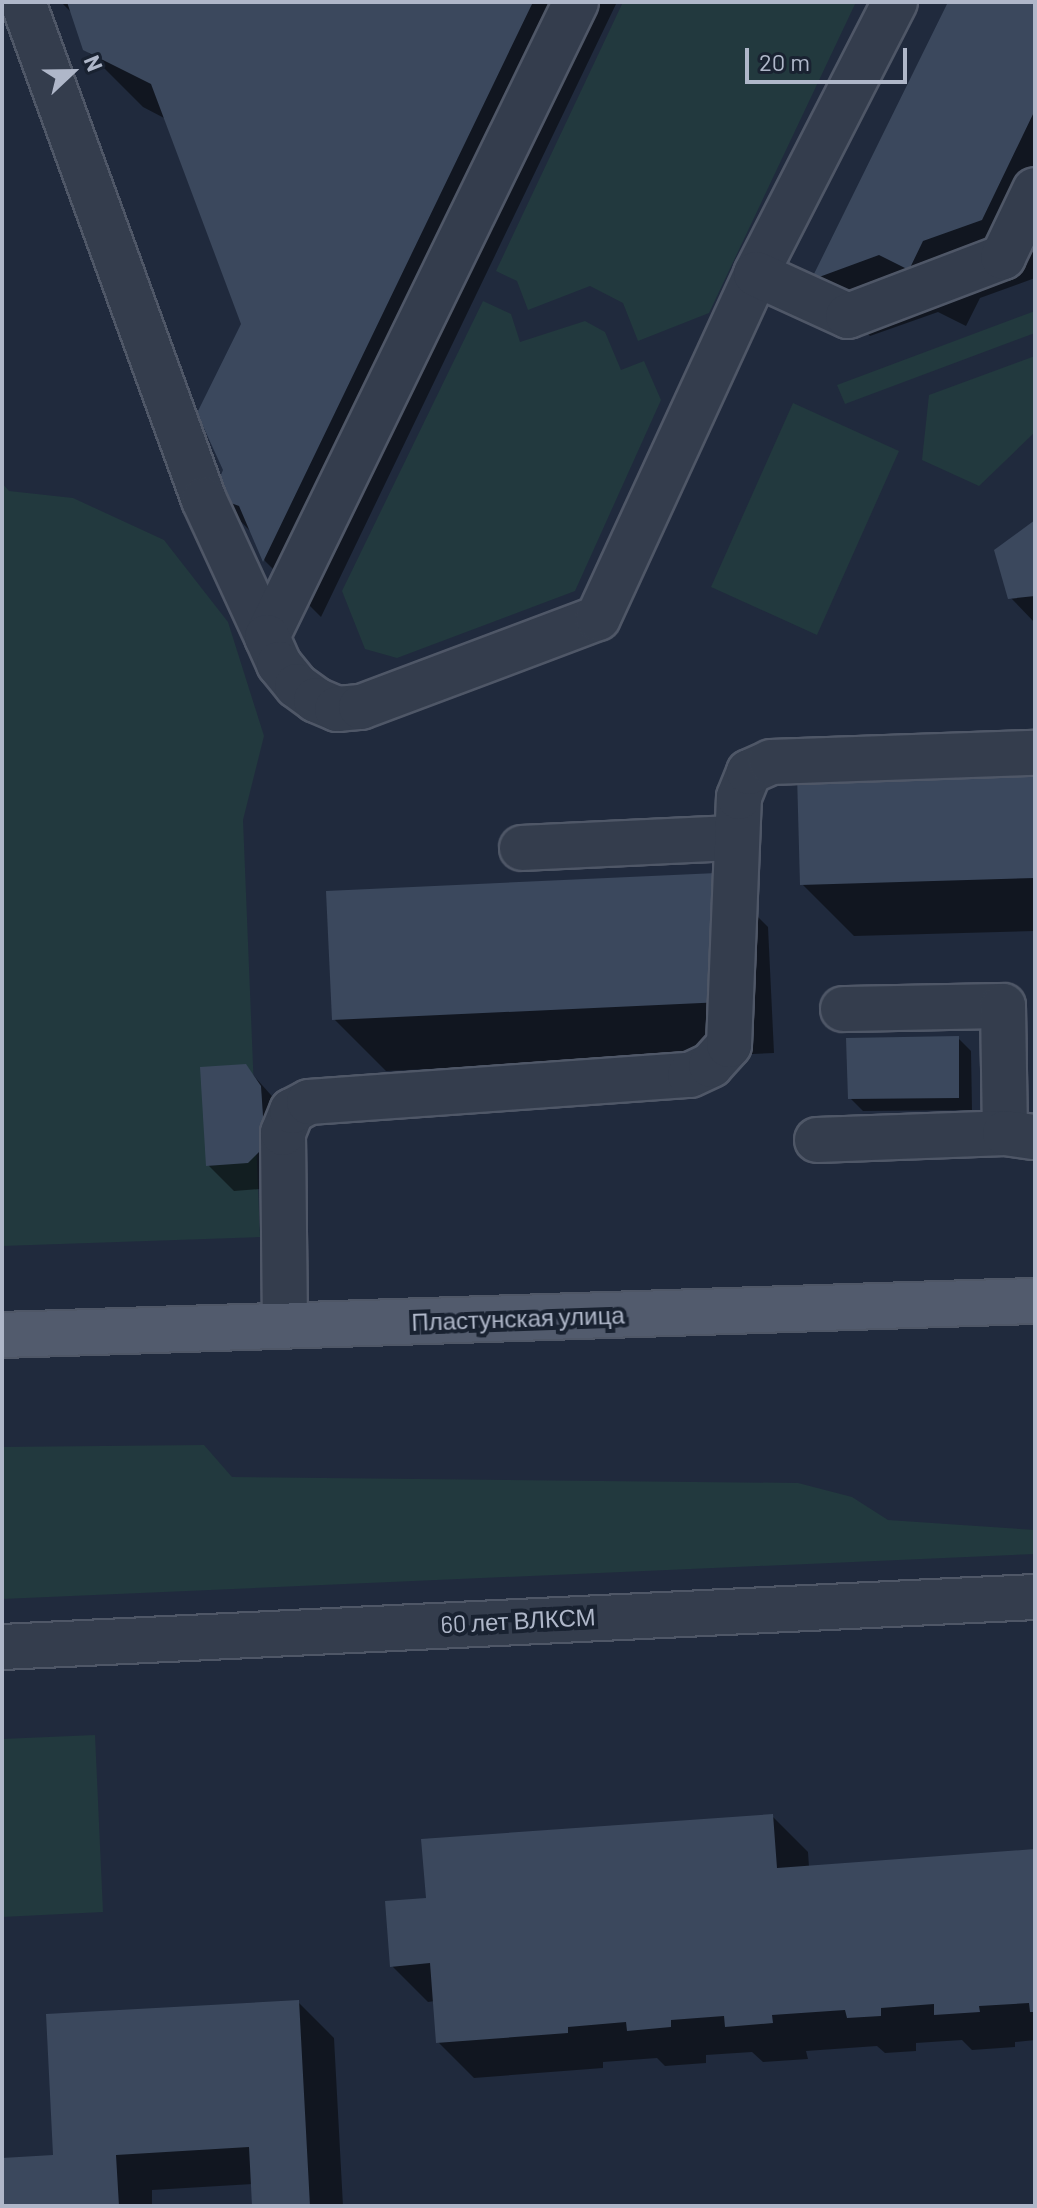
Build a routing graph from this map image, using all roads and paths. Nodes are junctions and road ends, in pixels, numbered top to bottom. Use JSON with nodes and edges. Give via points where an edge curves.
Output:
{"nodes":[{"id":1,"x":23,"y":2,"type":"edge"},
{"id":2,"x":576,"y":2,"type":"edge"},
{"id":3,"x":895,"y":2,"type":"edge"},
{"id":4,"x":1035,"y":190,"type":"edge"},
{"id":5,"x":756,"y":274,"type":"junction"},
{"id":6,"x":267,"y":637,"type":"junction"},
{"id":7,"x":1035,"y":753,"type":"edge"},
{"id":8,"x":737,"y":838,"type":"junction"},
{"id":9,"x":522,"y":848,"type":"dead end"},
{"id":10,"x":843,"y":1009,"type":"dead end"},
{"id":11,"x":1020,"y":1135,"type":"edge"},
{"id":12,"x":817,"y":1140,"type":"dead end"},
{"id":13,"x":1035,"y":1301,"type":"edge"},
{"id":14,"x":285,"y":1326,"type":"junction"},
{"id":15,"x":2,"y":1335,"type":"edge"},
{"id":16,"x":1035,"y":1597,"type":"edge"},
{"id":17,"x":2,"y":1647,"type":"edge"}],
"edges":[{"from":1,"to":6,"type":"street","via":[[204,500]]},
{"from":2,"to":6,"type":"street"},
{"from":3,"to":5,"type":"street"},
{"from":4,"to":5,"type":"street","via":[[1003,257],[848,316]]},
{"from":5,"to":6,"type":"street","via":[[598,618],[361,707],[337,709],[297,686]]},
{"from":7,"to":8,"type":"street","via":[[771,762],[749,772],[739,797]]},
{"from":8,"to":9,"type":"street"},
{"from":8,"to":14,"type":"street","via":[[729,1045],[711,1065],[690,1075],[309,1102],[292,1111],[283,1133]]},
{"from":10,"to":11,"type":"street","via":[[1003,1006]]},
{"from":11,"to":12,"type":"street"},
{"from":13,"to":14,"type":"main road","name":"Пластунская улица"},
{"from":14,"to":15,"type":"main road","name":"Пластунская улица"},
{"from":16,"to":17,"type":"street","name":"60 лет ВЛКСМ"}]}
